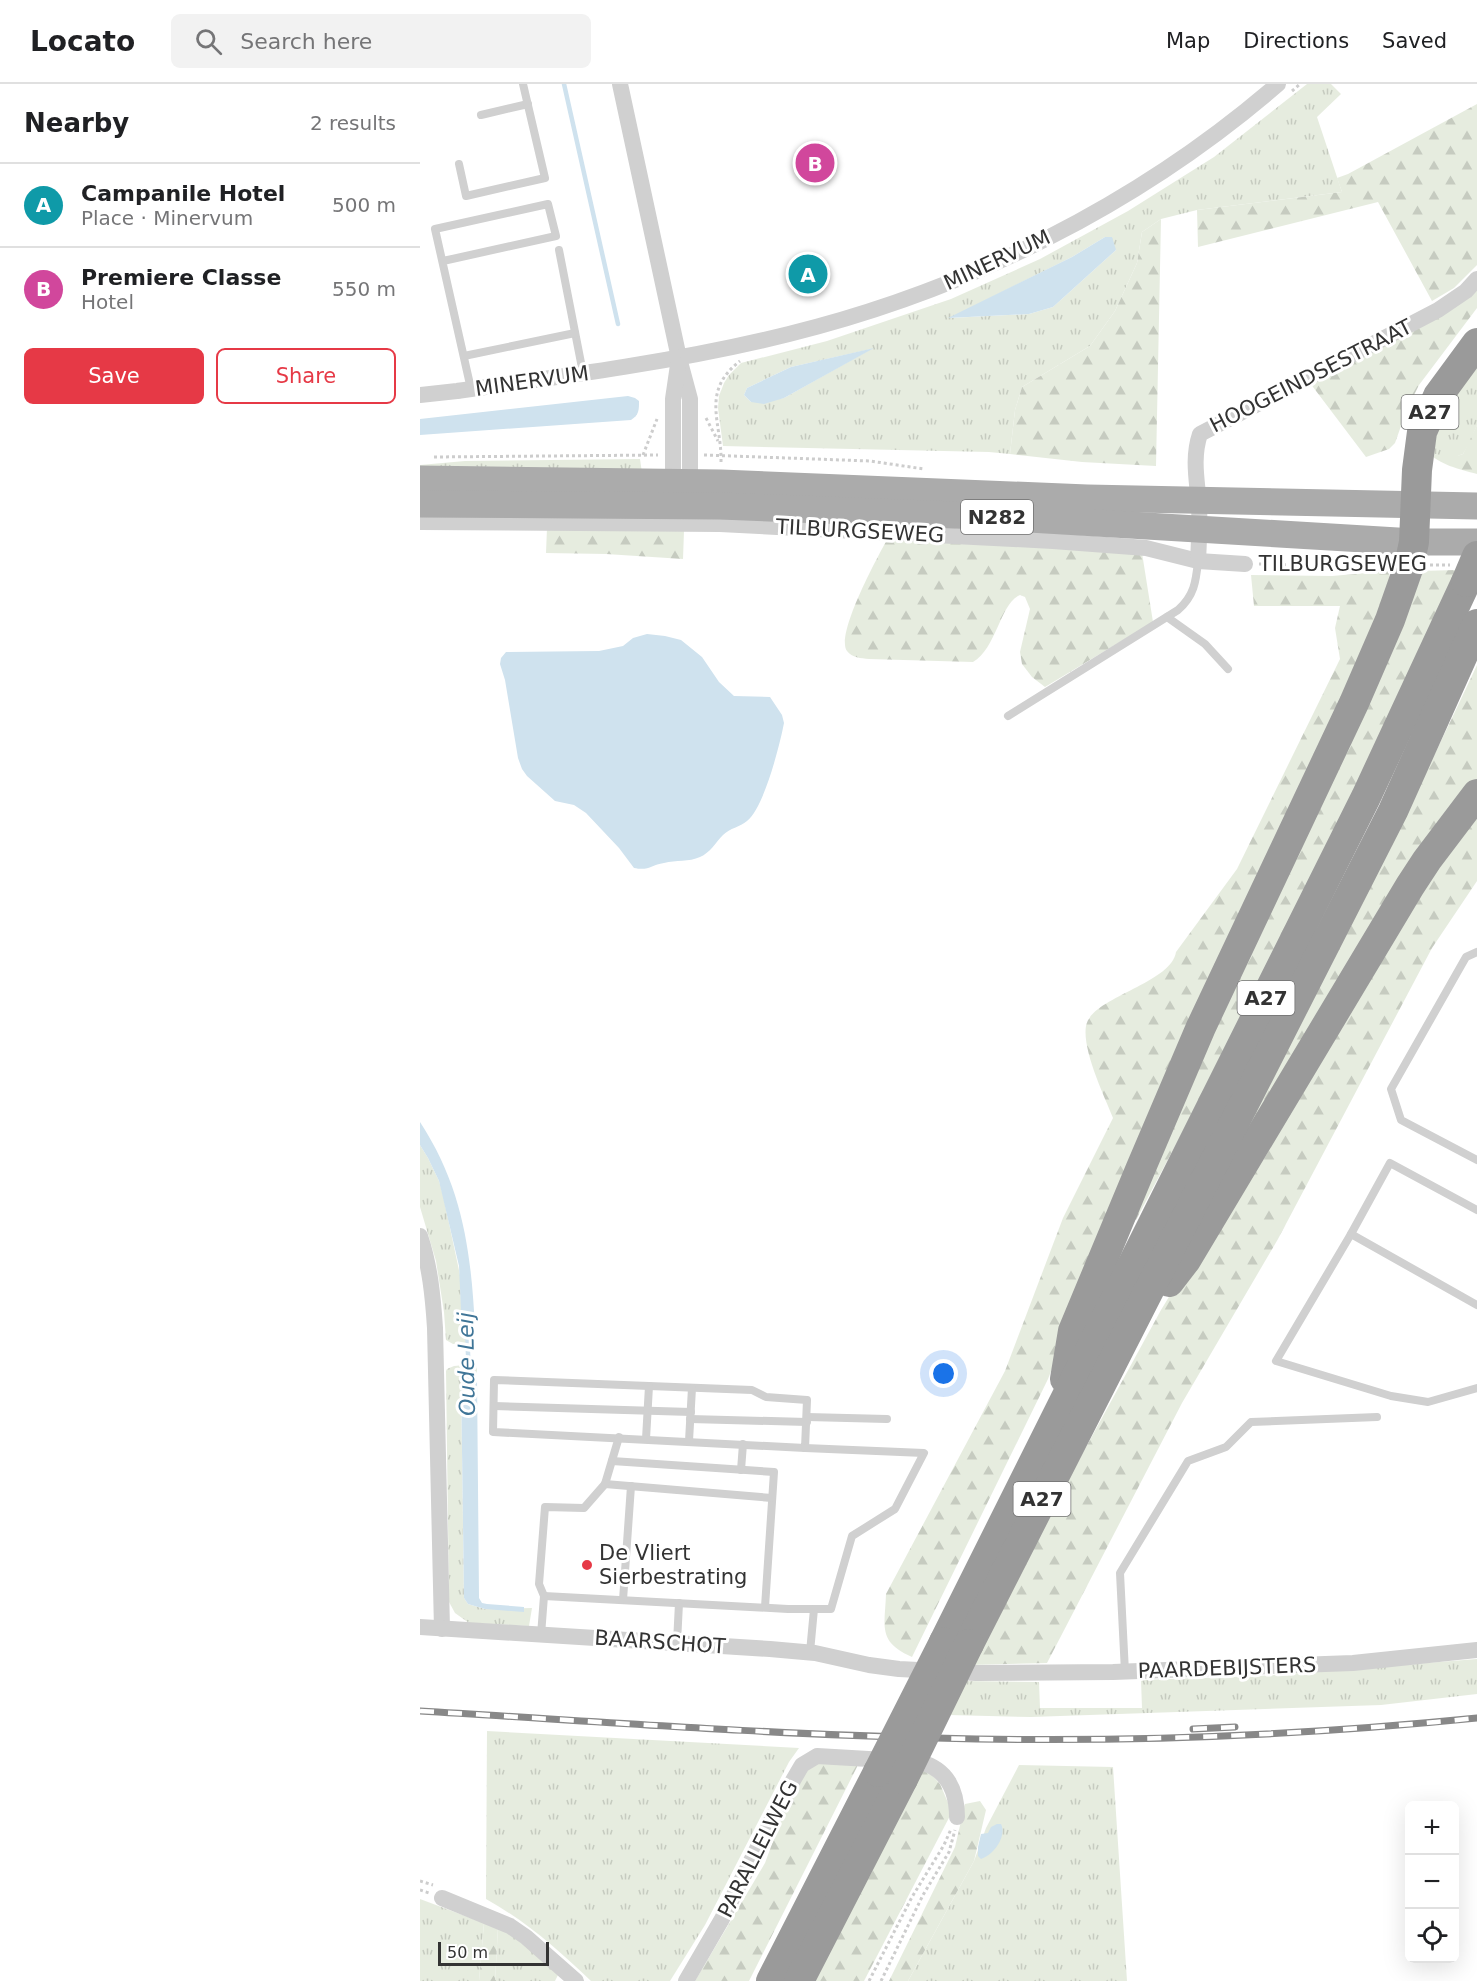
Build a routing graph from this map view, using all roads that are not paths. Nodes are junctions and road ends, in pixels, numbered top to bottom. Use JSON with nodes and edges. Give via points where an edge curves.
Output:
{"nodes":[{"id":1,"x":523,"y":84,"type":"edge"},
{"id":2,"x":620,"y":84,"type":"edge"},
{"id":3,"x":1278,"y":84,"type":"edge"},
{"id":4,"x":528,"y":104,"type":"junction"},
{"id":5,"x":481,"y":115,"type":"dead end"},
{"id":6,"x":459,"y":164,"type":"dead end"},
{"id":7,"x":559,"y":250,"type":"dead end"},
{"id":8,"x":443,"y":261,"type":"junction"},
{"id":9,"x":1477,"y":279,"type":"edge"},
{"id":10,"x":576,"y":333,"type":"junction"},
{"id":11,"x":1477,"y":343,"type":"edge"},
{"id":12,"x":464,"y":356,"type":"junction"},
{"id":13,"x":680,"y":358,"type":"junction"},
{"id":14,"x":583,"y":373,"type":"junction"},
{"id":15,"x":471,"y":389,"type":"junction"},
{"id":16,"x":420,"y":394,"type":"edge"},
{"id":17,"x":426,"y":468,"type":"edge"},
{"id":18,"x":681,"y":490,"type":"junction"},
{"id":19,"x":1198,"y":501,"type":"junction"},
{"id":20,"x":420,"y":504,"type":"edge"},
{"id":21,"x":1416,"y":506,"type":"junction"},
{"id":22,"x":1477,"y":506,"type":"edge"},
{"id":23,"x":420,"y":522,"type":"edge"},
{"id":24,"x":1200,"y":529,"type":"junction"},
{"id":25,"x":1477,"y":542,"type":"edge"},
{"id":26,"x":1411,"y":554,"type":"junction"},
{"id":27,"x":1198,"y":561,"type":"junction"},
{"id":28,"x":1245,"y":564,"type":"road end"},
{"id":29,"x":1466,"y":568,"type":"edge"},
{"id":30,"x":1167,"y":617,"type":"junction"},
{"id":31,"x":1477,"y":624,"type":"edge"},
{"id":32,"x":1228,"y":669,"type":"dead end"},
{"id":33,"x":1008,"y":716,"type":"dead end"},
{"id":34,"x":1477,"y":794,"type":"edge"},
{"id":35,"x":1477,"y":952,"type":"edge"},
{"id":36,"x":1477,"y":1160,"type":"edge"},
{"id":37,"x":1477,"y":1210,"type":"edge"},
{"id":38,"x":1351,"y":1234,"type":"junction"},
{"id":39,"x":420,"y":1236,"type":"edge"},
{"id":40,"x":1477,"y":1305,"type":"edge"},
{"id":41,"x":1115,"y":1354,"type":"junction"},
{"id":42,"x":649,"y":1386,"type":"junction"},
{"id":43,"x":692,"y":1388,"type":"junction"},
{"id":44,"x":1477,"y":1388,"type":"edge"},
{"id":45,"x":494,"y":1406,"type":"junction"},
{"id":46,"x":647,"y":1411,"type":"junction"},
{"id":47,"x":1059,"y":1411,"type":"junction"},
{"id":48,"x":690,"y":1416,"type":"junction"},
{"id":49,"x":1377,"y":1417,"type":"dead end"},
{"id":50,"x":807,"y":1419,"type":"junction"},
{"id":51,"x":886,"y":1419,"type":"dead end"},
{"id":52,"x":619,"y":1437,"type":"junction"},
{"id":53,"x":646,"y":1439,"type":"junction"},
{"id":54,"x":689,"y":1441,"type":"junction"},
{"id":55,"x":743,"y":1444,"type":"junction"},
{"id":56,"x":805,"y":1448,"type":"junction"},
{"id":57,"x":612,"y":1461,"type":"junction"},
{"id":58,"x":741,"y":1470,"type":"junction"},
{"id":59,"x":605,"y":1484,"type":"junction"},
{"id":60,"x":631,"y":1486,"type":"junction"},
{"id":61,"x":772,"y":1498,"type":"junction"},
{"id":62,"x":544,"y":1596,"type":"junction"},
{"id":63,"x":623,"y":1600,"type":"junction"},
{"id":64,"x":679,"y":1603,"type":"junction"},
{"id":65,"x":765,"y":1608,"type":"junction"},
{"id":66,"x":814,"y":1609,"type":"junction"},
{"id":67,"x":420,"y":1627,"type":"edge"},
{"id":68,"x":442,"y":1629,"type":"junction"},
{"id":69,"x":541,"y":1635,"type":"junction"},
{"id":70,"x":677,"y":1643,"type":"junction"},
{"id":71,"x":957,"y":1643,"type":"junction"},
{"id":72,"x":1477,"y":1650,"type":"edge"},
{"id":73,"x":810,"y":1652,"type":"junction"},
{"id":74,"x":899,"y":1669,"type":"joint"},
{"id":75,"x":1125,"y":1672,"type":"junction"},
{"id":76,"x":890,"y":1775,"type":"junction"},
{"id":77,"x":957,"y":1817,"type":"road end"},
{"id":78,"x":442,"y":1898,"type":"dead end"},
{"id":79,"x":576,"y":1981,"type":"edge"},
{"id":80,"x":686,"y":1981,"type":"edge"},
{"id":81,"x":771,"y":1981,"type":"edge"},
{"id":82,"x":799,"y":1981,"type":"edge"}],
"edges":[{"from":1,"to":4,"type":"lane"},
{"from":2,"to":13,"type":"street"},
{"from":3,"to":13,"type":"street","name":"MINERVUM","via":[[1182,158],[1108,206],[992,264],[852,316]]},
{"from":4,"to":5,"type":"lane"},
{"from":4,"to":6,"type":"lane","via":[[545,178],[466,196]]},
{"from":7,"to":10,"type":"lane"},
{"from":8,"to":8,"type":"lane","via":[[435,230],[549,204],[556,236]]},
{"from":8,"to":12,"type":"lane"},
{"from":9,"to":19,"type":"street","name":"HOOGEINDSESTRAAT","via":[[1438,310],[1200,434],[1195,480]]},
{"from":10,"to":12,"type":"lane"},
{"from":10,"to":14,"type":"lane"},
{"from":11,"to":21,"type":"highway","number":"A27","via":[[1438,396],[1422,432]]},
{"from":12,"to":15,"type":"lane"},
{"from":13,"to":14,"type":"street","name":"MINERVUM"},
{"from":13,"to":18,"type":"street","via":[[673,399],[672,454]]},
{"from":13,"to":18,"type":"street","via":[[690,399],[691,454]]},
{"from":14,"to":15,"type":"street","name":"MINERVUM"},
{"from":15,"to":16,"type":"street","name":"MINERVUM"},
{"from":17,"to":18,"type":"main road","name":"TILBURGSEWEG","number":"N282","via":[[645,482]]},
{"from":18,"to":19,"type":"main road","name":"TILBURGSEWEG","number":"N282"},
{"from":18,"to":20,"type":"main road","name":"TILBURGSEWEG","number":"N282"},
{"from":18,"to":24,"type":"main road","name":"TILBURGSEWEG","number":"N282"},
{"from":19,"to":21,"type":"main road","name":"TILBURGSEWEG","number":"N282"},
{"from":19,"to":24,"type":"street"},
{"from":21,"to":22,"type":"main road","name":"TILBURGSEWEG"},
{"from":21,"to":26,"type":"highway"},
{"from":23,"to":27,"type":"street","name":"TILBURGSEWEG","via":[[720,525],[1053,541],[1146,548]]},
{"from":24,"to":26,"type":"main road","name":"TILBURGSEWEG","number":"N282"},
{"from":24,"to":27,"type":"street"},
{"from":25,"to":26,"type":"main road","name":"TILBURGSEWEG"},
{"from":26,"to":47,"type":"highway","number":"A27","via":[[1400,594],[1358,693],[1201,1027],[1073,1331]]},
{"from":27,"to":28,"type":"street","name":"TILBURGSEWEG"},
{"from":27,"to":30,"type":"lane","via":[[1193,592]]},
{"from":29,"to":47,"type":"highway","number":"A27","via":[[1366,797]]},
{"from":30,"to":32,"type":"lane","via":[[1205,644]]},
{"from":30,"to":33,"type":"lane"},
{"from":31,"to":41,"type":"highway","number":"A27","via":[[1393,811]]},
{"from":34,"to":41,"type":"highway","number":"A27","via":[[1410,886],[1186,1260]]},
{"from":35,"to":36,"type":"lane","via":[[1466,957],[1391,1089],[1401,1120]]},
{"from":37,"to":38,"type":"lane","via":[[1390,1163]]},
{"from":38,"to":40,"type":"lane"},
{"from":38,"to":44,"type":"lane","via":[[1276,1361],[1391,1396],[1428,1402]]},
{"from":39,"to":68,"type":"street","via":[[435,1328]]},
{"from":41,"to":71,"type":"highway","number":"A27"},
{"from":42,"to":43,"type":"lane"},
{"from":42,"to":45,"type":"lane","via":[[494,1380]]},
{"from":42,"to":46,"type":"lane"},
{"from":43,"to":48,"type":"lane"},
{"from":43,"to":50,"type":"lane","via":[[752,1390],[766,1397],[807,1400]]},
{"from":45,"to":46,"type":"lane"},
{"from":45,"to":52,"type":"lane","via":[[493,1432]]},
{"from":46,"to":48,"type":"lane"},
{"from":46,"to":53,"type":"lane"},
{"from":47,"to":71,"type":"highway","number":"A27"},
{"from":48,"to":50,"type":"lane"},
{"from":48,"to":54,"type":"lane"},
{"from":49,"to":75,"type":"lane","via":[[1251,1422],[1226,1447],[1188,1461],[1120,1573]]},
{"from":50,"to":51,"type":"lane"},
{"from":50,"to":56,"type":"lane"},
{"from":52,"to":53,"type":"lane"},
{"from":52,"to":57,"type":"lane"},
{"from":53,"to":54,"type":"lane"},
{"from":54,"to":55,"type":"lane"},
{"from":55,"to":56,"type":"lane"},
{"from":55,"to":58,"type":"lane"},
{"from":56,"to":66,"type":"lane","via":[[924,1453],[896,1509],[852,1536],[831,1609]]},
{"from":57,"to":58,"type":"lane"},
{"from":57,"to":59,"type":"lane"},
{"from":58,"to":61,"type":"lane","via":[[774,1472]]},
{"from":59,"to":60,"type":"lane"},
{"from":59,"to":62,"type":"lane","via":[[584,1508],[545,1507],[539,1584]]},
{"from":60,"to":61,"type":"lane"},
{"from":60,"to":63,"type":"lane"},
{"from":61,"to":65,"type":"lane"},
{"from":62,"to":63,"type":"lane"},
{"from":62,"to":69,"type":"lane"},
{"from":63,"to":64,"type":"lane"},
{"from":64,"to":65,"type":"lane"},
{"from":64,"to":70,"type":"lane"},
{"from":65,"to":66,"type":"lane"},
{"from":66,"to":73,"type":"lane"},
{"from":67,"to":68,"type":"street","name":"BAARSCHOT"},
{"from":68,"to":69,"type":"street","name":"BAARSCHOT"},
{"from":69,"to":70,"type":"street","name":"BAARSCHOT"},
{"from":70,"to":73,"type":"street","name":"BAARSCHOT"},
{"from":71,"to":76,"type":"highway","number":"A27","bridge":true},
{"from":72,"to":75,"type":"street","name":"PAARDEBIJSTERS","via":[[1353,1662]]},
{"from":73,"to":74,"type":"street","name":"BAARSCHOT"},
{"from":74,"to":75,"type":"street","name":"PAARDEBIJSTERS"},
{"from":76,"to":81,"type":"highway","number":"A27"},
{"from":76,"to":82,"type":"highway","number":"A27"},
{"from":77,"to":80,"type":"street","name":"PARALLELWEG","via":[[957,1802],[946,1777],[933,1766],[817,1756],[802,1765]]},
{"from":78,"to":79,"type":"street","via":[[510,1926]]}]}
